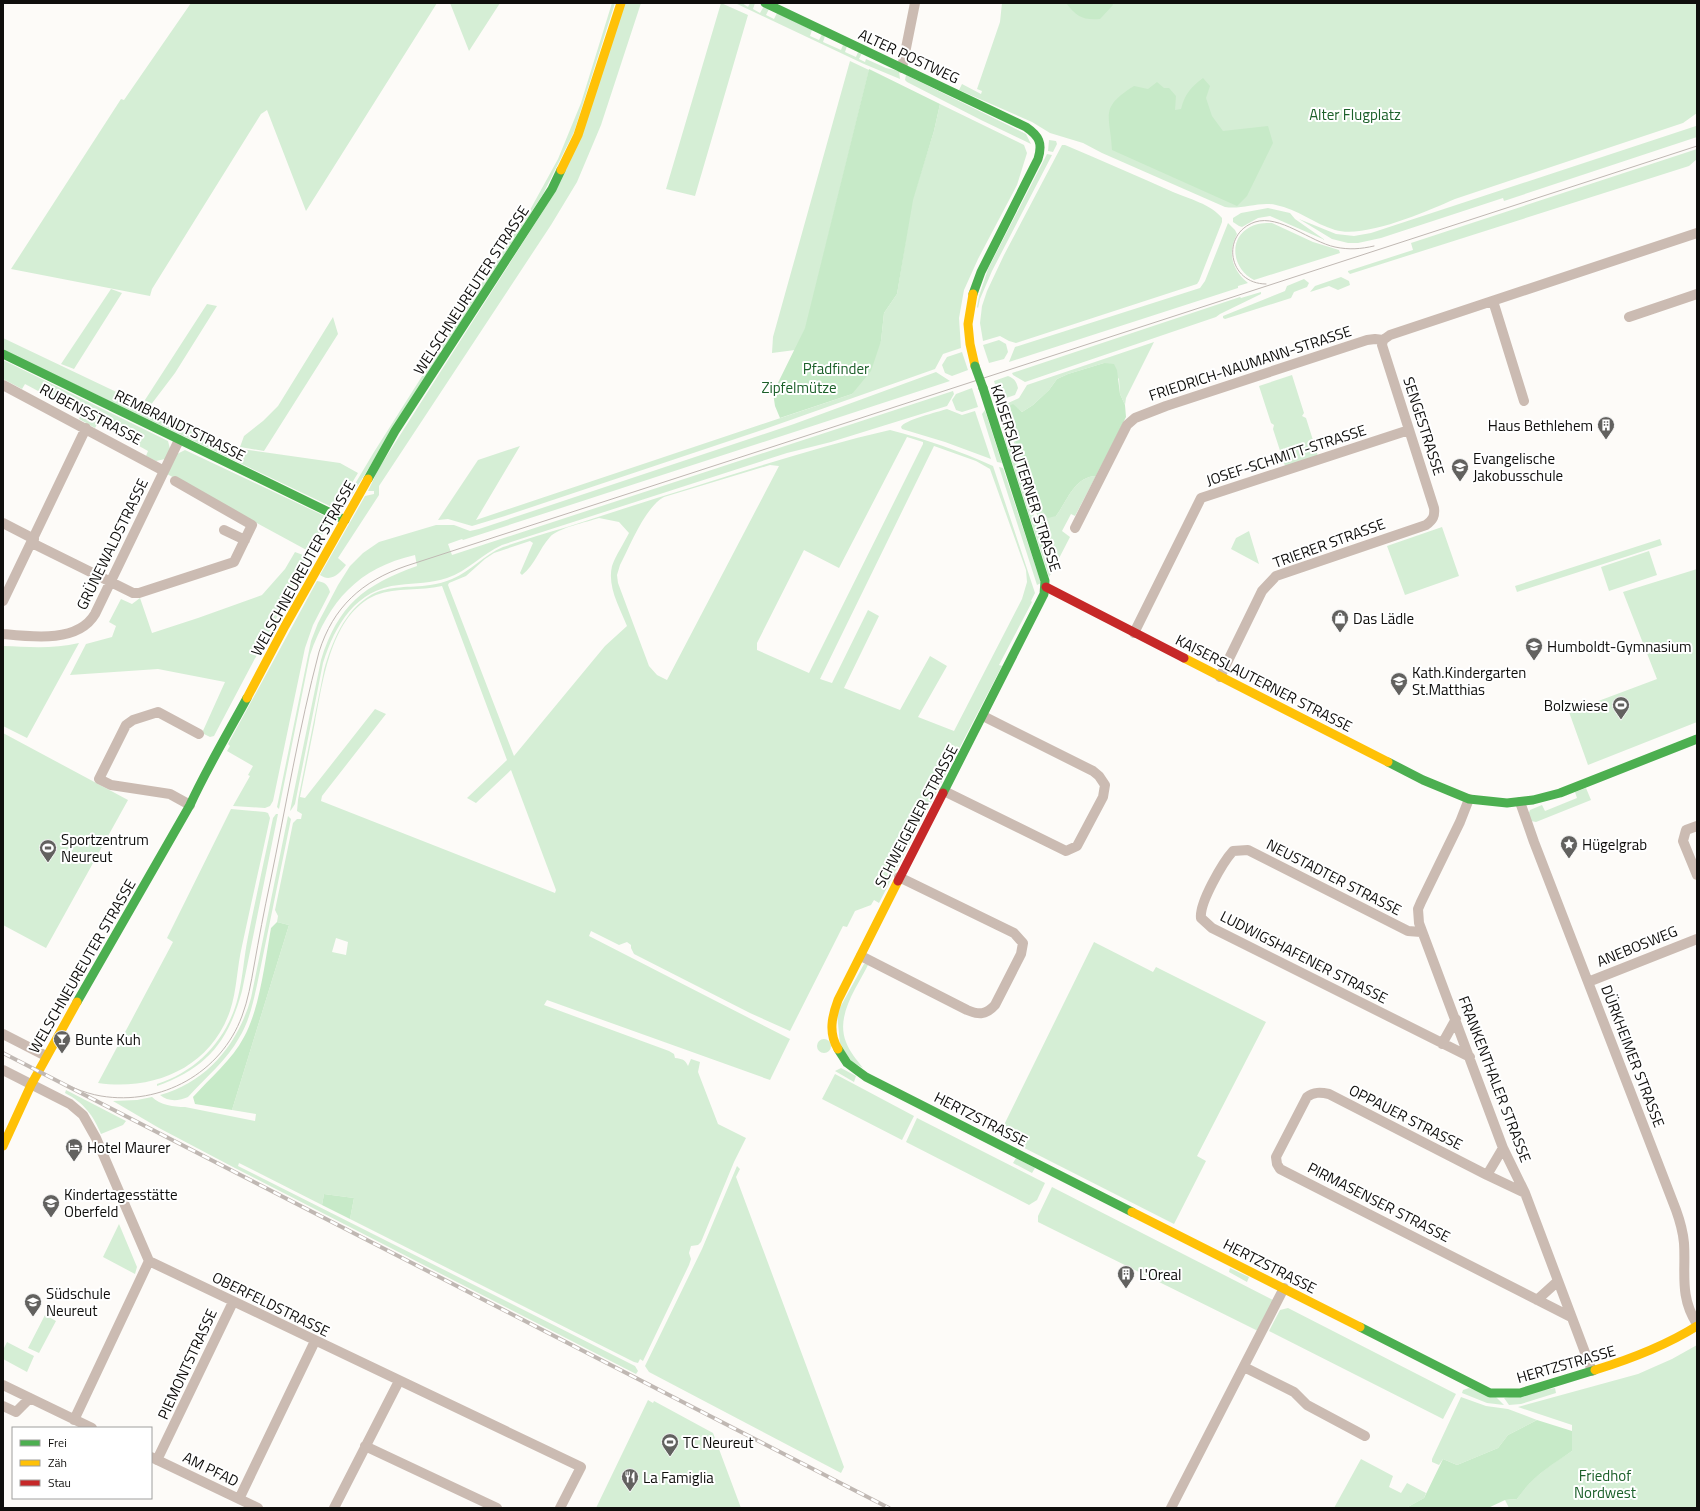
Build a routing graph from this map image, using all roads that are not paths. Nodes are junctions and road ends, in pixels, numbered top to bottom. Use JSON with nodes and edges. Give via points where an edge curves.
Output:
{"nodes":[{"id":1,"x":621,"y":3,"type":"edge"},
{"id":2,"x":765,"y":3,"type":"edge"},
{"id":3,"x":915,"y":3,"type":"edge"},
{"id":4,"x":902,"y":68,"type":"junction"},
{"id":5,"x":1039,"y":138,"type":"joint"},
{"id":6,"x":1696,"y":237,"type":"edge"},
{"id":7,"x":1697,"y":294,"type":"edge"},
{"id":8,"x":1493,"y":301,"type":"junction"},
{"id":9,"x":1629,"y":317,"type":"dead end"},
{"id":10,"x":1383,"y":340,"type":"junction"},
{"id":11,"x":3,"y":354,"type":"edge"},
{"id":12,"x":5,"y":386,"type":"edge"},
{"id":13,"x":3,"y":397,"type":"edge"},
{"id":14,"x":1524,"y":401,"type":"dead end"},
{"id":15,"x":86,"y":428,"type":"junction"},
{"id":16,"x":1409,"y":430,"type":"junction"},
{"id":17,"x":179,"y":440,"type":"junction"},
{"id":18,"x":164,"y":471,"type":"junction"},
{"id":19,"x":174,"y":481,"type":"dead end"},
{"id":20,"x":344,"y":520,"type":"junction"},
{"id":21,"x":1432,"y":521,"type":"joint"},
{"id":22,"x":3,"y":523,"type":"edge"},
{"id":23,"x":1075,"y":528,"type":"dead end"},
{"id":24,"x":224,"y":530,"type":"dead end"},
{"id":25,"x":245,"y":540,"type":"junction"},
{"id":26,"x":33,"y":541,"type":"junction"},
{"id":27,"x":111,"y":582,"type":"junction"},
{"id":28,"x":1046,"y":588,"type":"junction"},
{"id":29,"x":3,"y":601,"type":"edge"},
{"id":30,"x":1134,"y":633,"type":"junction"},
{"id":31,"x":3,"y":634,"type":"edge"},
{"id":32,"x":1220,"y":677,"type":"junction"},
{"id":33,"x":983,"y":716,"type":"junction"},
{"id":34,"x":199,"y":734,"type":"dead end"},
{"id":35,"x":1697,"y":739,"type":"edge"},
{"id":36,"x":944,"y":791,"type":"junction"},
{"id":37,"x":1469,"y":799,"type":"junction"},
{"id":38,"x":1520,"y":802,"type":"junction"},
{"id":39,"x":190,"y":805,"type":"junction"},
{"id":40,"x":1697,"y":826,"type":"edge"},
{"id":41,"x":1233,"y":851,"type":"joint"},
{"id":42,"x":1697,"y":875,"type":"edge"},
{"id":43,"x":899,"y":877,"type":"junction"},
{"id":44,"x":1421,"y":932,"type":"junction"},
{"id":45,"x":1697,"y":939,"type":"edge"},
{"id":46,"x":861,"y":956,"type":"junction"},
{"id":47,"x":1588,"y":982,"type":"junction"},
{"id":48,"x":1456,"y":1018,"type":"junction"},
{"id":49,"x":3,"y":1034,"type":"edge"},
{"id":50,"x":1442,"y":1044,"type":"junction"},
{"id":51,"x":46,"y":1056,"type":"junction"},
{"id":52,"x":1470,"y":1057,"type":"junction"},
{"id":53,"x":844,"y":1060,"type":"joint"},
{"id":54,"x":3,"y":1070,"type":"edge"},
{"id":55,"x":31,"y":1085,"type":"junction"},
{"id":56,"x":1309,"y":1096,"type":"joint"},
{"id":57,"x":3,"y":1146,"type":"edge"},
{"id":58,"x":1503,"y":1148,"type":"junction"},
{"id":59,"x":1487,"y":1175,"type":"junction"},
{"id":60,"x":1526,"y":1193,"type":"junction"},
{"id":61,"x":149,"y":1261,"type":"junction"},
{"id":62,"x":1558,"y":1282,"type":"junction"},
{"id":63,"x":1284,"y":1288,"type":"junction"},
{"id":64,"x":1537,"y":1300,"type":"junction"},
{"id":65,"x":233,"y":1302,"type":"junction"},
{"id":66,"x":1571,"y":1316,"type":"junction"},
{"id":67,"x":1697,"y":1325,"type":"edge"},
{"id":68,"x":315,"y":1341,"type":"junction"},
{"id":69,"x":1244,"y":1366,"type":"junction"},
{"id":70,"x":1592,"y":1371,"type":"junction"},
{"id":71,"x":399,"y":1381,"type":"junction"},
{"id":72,"x":3,"y":1385,"type":"edge"},
{"id":73,"x":30,"y":1398,"type":"junction"},
{"id":74,"x":3,"y":1406,"type":"edge"},
{"id":75,"x":74,"y":1420,"type":"junction"},
{"id":76,"x":90,"y":1427,"type":"edge"},
{"id":77,"x":1365,"y":1436,"type":"dead end"},
{"id":78,"x":365,"y":1446,"type":"junction"},
{"id":79,"x":154,"y":1458,"type":"edge"},
{"id":80,"x":239,"y":1499,"type":"junction"},
{"id":81,"x":258,"y":1508,"type":"edge"},
{"id":82,"x":334,"y":1508,"type":"edge"},
{"id":83,"x":497,"y":1508,"type":"edge"},
{"id":84,"x":560,"y":1508,"type":"edge"},
{"id":85,"x":1171,"y":1508,"type":"edge"}],
"edges":[{"from":1,"to":20,"type":"main road","name":"WELSCHNEUREUTER STRASSE","via":[[578,135],[552,189],[396,430]]},
{"from":2,"to":4,"type":"main road","name":"ALTER POSTWEG"},
{"from":3,"to":4,"type":"street"},
{"from":4,"to":5,"type":"main road","name":"ALTER POSTWEG","via":[[1026,127]]},
{"from":5,"to":28,"type":"main road","name":"KAISERSLAUTERNER STRASSE","bridge":true,"via":[[1041,147],[1038,159],[981,272],[973,294],[968,324],[976,366]]},
{"from":6,"to":8,"type":"street","name":"FRIEDRICH-NAUMANN-STRASSE"},
{"from":7,"to":9,"type":"street"},
{"from":8,"to":10,"type":"street","name":"FRIEDRICH-NAUMANN-STRASSE","via":[[1390,335]]},
{"from":8,"to":14,"type":"street"},
{"from":10,"to":16,"type":"street","name":"SENGESTRASSE","via":[[1382,345]]},
{"from":10,"to":23,"type":"street","name":"FRIEDRICH-NAUMANN-STRASSE","via":[[1367,340],[1135,418],[1127,425]]},
{"from":11,"to":17,"type":"main road","name":"REMBRANDTSTRASSE"},
{"from":12,"to":13,"type":"street"},
{"from":12,"to":15,"type":"street","name":"RUBENSSTRASSE"},
{"from":15,"to":18,"type":"street","name":"RUBENSSTRASSE"},
{"from":15,"to":26,"type":"street"},
{"from":16,"to":21,"type":"street","name":"SENGESTRASSE","via":[[1434,508]]},
{"from":16,"to":30,"type":"street","name":"JOSEF-SCHMITT-STRASSE","via":[[1202,498]]},
{"from":17,"to":18,"type":"street","name":"GRÜNEWALDSTRASSE"},
{"from":17,"to":20,"type":"main road","name":"REMBRANDTSTRASSE"},
{"from":18,"to":27,"type":"street","name":"GRÜNEWALDSTRASSE"},
{"from":19,"to":25,"type":"street","via":[[252,525]]},
{"from":20,"to":39,"type":"main road","name":"WELSCHNEUREUTER STRASSE","via":[[203,776]]},
{"from":21,"to":32,"type":"street","name":"TRIERER STRASSE","via":[[1276,576],[1262,591]]},
{"from":22,"to":26,"type":"street"},
{"from":24,"to":25,"type":"street"},
{"from":25,"to":27,"type":"street","via":[[234,562],[139,593],[133,593]]},
{"from":26,"to":27,"type":"street"},
{"from":26,"to":29,"type":"street"},
{"from":27,"to":31,"type":"street","name":"GRÜNEWALDSTRASSE","via":[[92,619],[78,630],[57,635]]},
{"from":28,"to":30,"type":"main road","name":"KAISERSLAUTERNER STRASSE"},
{"from":28,"to":33,"type":"main road","name":"SCHWEIGENER STRASSE"},
{"from":30,"to":32,"type":"main road","name":"KAISERSLAUTERNER STRASSE"},
{"from":32,"to":37,"type":"main road","name":"KAISERSLAUTERNER STRASSE","via":[[1423,780]]},
{"from":33,"to":36,"type":"main road","name":"SCHWEIGENER STRASSE"},
{"from":33,"to":36,"type":"street","via":[[1100,776],[1105,785],[1103,797],[1077,846],[1066,851]]},
{"from":34,"to":39,"type":"street","via":[[158,712],[132,720],[126,725],[99,779],[111,784],[170,794]]},
{"from":35,"to":38,"type":"main road","name":"KAISERSLAUTERNER STRASSE","via":[[1560,793]]},
{"from":36,"to":43,"type":"main road","name":"SCHWEIGENER STRASSE"},
{"from":37,"to":38,"type":"main road","name":"KAISERSLAUTERNER STRASSE"},
{"from":37,"to":44,"type":"street","name":"FRANKENTHALER STRASSE","via":[[1420,902],[1418,915]]},
{"from":38,"to":47,"type":"street","name":"DÜRKHEIMER STRASSE"},
{"from":39,"to":51,"type":"main road","name":"WELSCHNEUREUTER STRASSE"},
{"from":40,"to":42,"type":"street","via":[[1686,830],[1684,841]]},
{"from":41,"to":44,"type":"street","name":"NEUSTADTER STRASSE","via":[[1248,850],[1408,931]]},
{"from":41,"to":50,"type":"street","name":"LUDWIGSHAFENER STRASSE","via":[[1226,858],[1202,904],[1200,913],[1203,921],[1212,928]]},
{"from":43,"to":46,"type":"main road","name":"SCHWEIGENER STRASSE"},
{"from":43,"to":46,"type":"street","via":[[1014,933],[1023,943],[1021,954],[995,1005],[990,1011],[980,1014],[967,1010]]},
{"from":44,"to":48,"type":"street","name":"FRANKENTHALER STRASSE"},
{"from":45,"to":47,"type":"street","name":"ANEBOSWEG"},
{"from":46,"to":53,"type":"main road","name":"SCHWEIGENER STRASSE","via":[[832,1017],[833,1039]]},
{"from":47,"to":67,"type":"street","name":"DÜRKHEIMER STRASSE","via":[[1676,1210],[1684,1241],[1685,1298]]},
{"from":48,"to":50,"type":"street"},
{"from":48,"to":52,"type":"street","name":"FRANKENTHALER STRASSE"},
{"from":49,"to":51,"type":"street"},
{"from":50,"to":52,"type":"street","name":"LUDWIGSHAFENER STRASSE"},
{"from":51,"to":55,"type":"main road","name":"WELSCHNEUREUTER STRASSE"},
{"from":52,"to":58,"type":"street","name":"FRANKENTHALER STRASSE"},
{"from":53,"to":63,"type":"main road","name":"HERTZSTRASSE","via":[[866,1077]]},
{"from":54,"to":55,"type":"street"},
{"from":55,"to":57,"type":"main road","name":"WELSCHNEUREUTER STRASSE"},
{"from":55,"to":61,"type":"street","via":[[70,1104],[90,1125]]},
{"from":56,"to":59,"type":"street","name":"OPPAUER STRASSE","via":[[1316,1093],[1329,1094]]},
{"from":56,"to":64,"type":"street","name":"PIRMASENSER STRASSE","via":[[1305,1099],[1276,1157],[1276,1164],[1280,1169]]},
{"from":58,"to":59,"type":"street"},
{"from":58,"to":60,"type":"street","name":"FRANKENTHALER STRASSE"},
{"from":59,"to":60,"type":"street","name":"OPPAUER STRASSE"},
{"from":60,"to":62,"type":"street","name":"FRANKENTHALER STRASSE"},
{"from":61,"to":65,"type":"street","name":"OBERFELDSTRASSE"},
{"from":61,"to":75,"type":"street"},
{"from":62,"to":64,"type":"street"},
{"from":62,"to":66,"type":"street","name":"FRANKENTHALER STRASSE"},
{"from":63,"to":69,"type":"street"},
{"from":63,"to":70,"type":"main road","name":"HERTZSTRASSE","via":[[1490,1393],[1520,1393]]},
{"from":64,"to":66,"type":"street","name":"PIRMASENSER STRASSE"},
{"from":65,"to":68,"type":"street","name":"OBERFELDSTRASSE"},
{"from":65,"to":79,"type":"street","name":"PIEMONTSTRASSE"},
{"from":66,"to":70,"type":"street","name":"FRANKENTHALER STRASSE"},
{"from":67,"to":70,"type":"main road","name":"HERTZSTRASSE","via":[[1652,1351]]},
{"from":68,"to":71,"type":"street","name":"OBERFELDSTRASSE"},
{"from":68,"to":80,"type":"street"},
{"from":69,"to":77,"type":"street","via":[[1294,1392],[1307,1405]]},
{"from":69,"to":85,"type":"street"},
{"from":71,"to":78,"type":"street"},
{"from":71,"to":84,"type":"street","name":"OBERFELDSTRASSE","via":[[582,1467]]},
{"from":72,"to":73,"type":"street"},
{"from":73,"to":74,"type":"street","via":[[16,1412]]},
{"from":73,"to":75,"type":"street"},
{"from":75,"to":76,"type":"street"},
{"from":78,"to":82,"type":"street"},
{"from":78,"to":83,"type":"street"},
{"from":79,"to":80,"type":"street","name":"AM PFAD"},
{"from":80,"to":81,"type":"street","name":"AM PFAD"}]}
